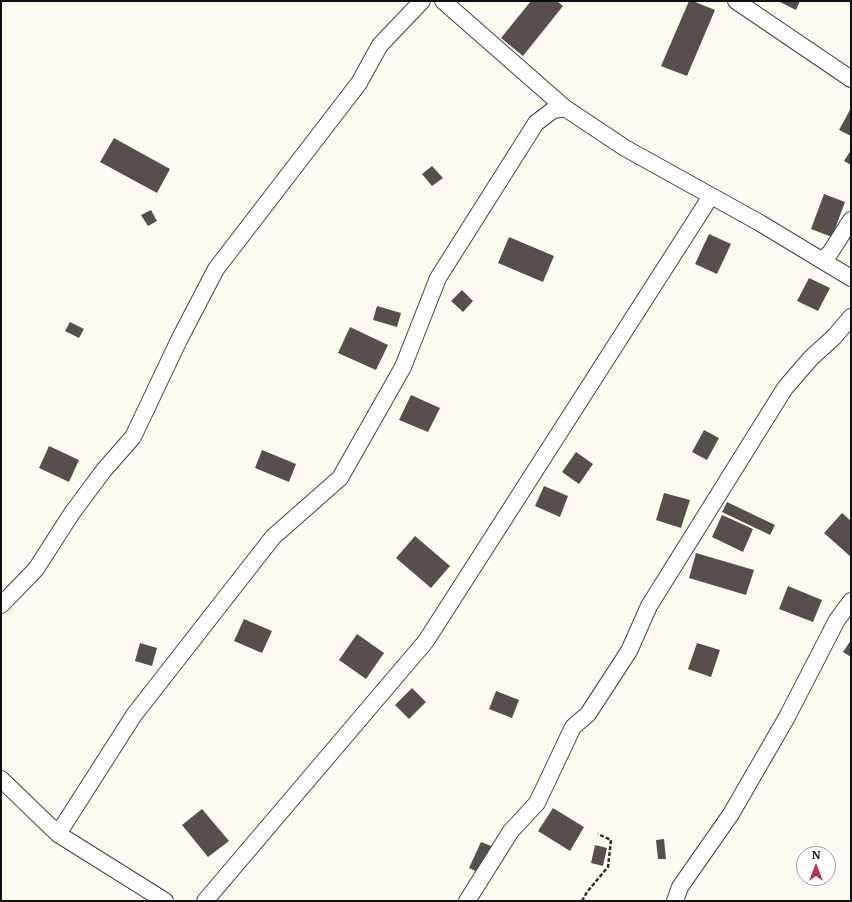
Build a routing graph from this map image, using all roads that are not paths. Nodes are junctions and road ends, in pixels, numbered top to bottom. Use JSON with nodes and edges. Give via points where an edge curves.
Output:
{"nodes":[{"id":1,"x":422,"y":1,"type":"edge"},
{"id":2,"x":443,"y":1,"type":"edge"},
{"id":3,"x":736,"y":1,"type":"edge"},
{"id":4,"x":851,"y":79,"type":"edge"},
{"id":5,"x":565,"y":108,"type":"junction"},
{"id":6,"x":711,"y":196,"type":"junction"},
{"id":7,"x":851,"y":220,"type":"edge"},
{"id":8,"x":822,"y":260,"type":"junction"},
{"id":9,"x":851,"y":278,"type":"edge"},
{"id":10,"x":851,"y":317,"type":"edge"},
{"id":11,"x":851,"y":601,"type":"edge"},
{"id":12,"x":1,"y":605,"type":"edge"},
{"id":13,"x":1,"y":779,"type":"edge"},
{"id":14,"x":58,"y":834,"type":"junction"},
{"id":15,"x":165,"y":901,"type":"edge"},
{"id":16,"x":204,"y":901,"type":"edge"},
{"id":17,"x":467,"y":901,"type":"edge"},
{"id":18,"x":675,"y":901,"type":"edge"}],
"edges":[{"from":1,"to":12,"type":"street","via":[[380,45],[358,83],[216,269],[133,437],[72,513],[36,569]]},
{"from":2,"to":5,"type":"street"},
{"from":3,"to":4,"type":"street"},
{"from":5,"to":6,"type":"street","via":[[625,148]]},
{"from":5,"to":14,"type":"street","via":[[553,110],[536,124],[438,278],[403,367],[340,478],[272,537],[134,715]]},
{"from":6,"to":8,"type":"street"},
{"from":6,"to":16,"type":"street","via":[[426,641]]},
{"from":7,"to":8,"type":"street","via":[[830,253]]},
{"from":8,"to":9,"type":"street"},
{"from":10,"to":17,"type":"street","via":[[785,388],[649,606],[629,651],[588,714],[573,727],[537,803],[511,831]]},
{"from":11,"to":18,"type":"street","via":[[838,620],[787,717],[731,814],[680,887]]},
{"from":13,"to":14,"type":"street"},
{"from":14,"to":15,"type":"street"}]}
